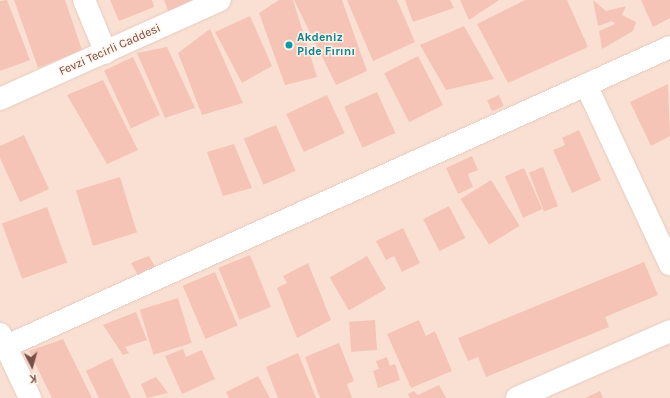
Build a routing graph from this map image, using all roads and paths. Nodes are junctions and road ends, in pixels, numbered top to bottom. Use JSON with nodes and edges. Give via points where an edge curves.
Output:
{"nodes":[{"id":1,"x":84,"y":0,"type":"edge"},
{"id":2,"x":220,"y":0,"type":"edge"},
{"id":3,"x":670,"y":46,"type":"edge"},
{"id":4,"x":106,"y":53,"type":"junction"},
{"id":5,"x":586,"y":85,"type":"junction"},
{"id":6,"x":0,"y":99,"type":"edge"},
{"id":7,"x":670,"y":264,"type":"edge"},
{"id":8,"x":670,"y":331,"type":"edge"},
{"id":9,"x":2,"y":343,"type":"edge"},
{"id":10,"x":30,"y":398,"type":"edge"},
{"id":11,"x":517,"y":398,"type":"edge"}],
"edges":[{"from":1,"to":4,"type":"street"},
{"from":2,"to":4,"type":"street","name":"Fevzi Tecirli Caddesi"},
{"from":3,"to":5,"type":"street"},
{"from":4,"to":6,"type":"street","name":"Fevzi Tecirli Caddesi"},
{"from":5,"to":7,"type":"street"},
{"from":5,"to":9,"type":"street"},
{"from":8,"to":11,"type":"street"},
{"from":9,"to":10,"type":"street"}]}
